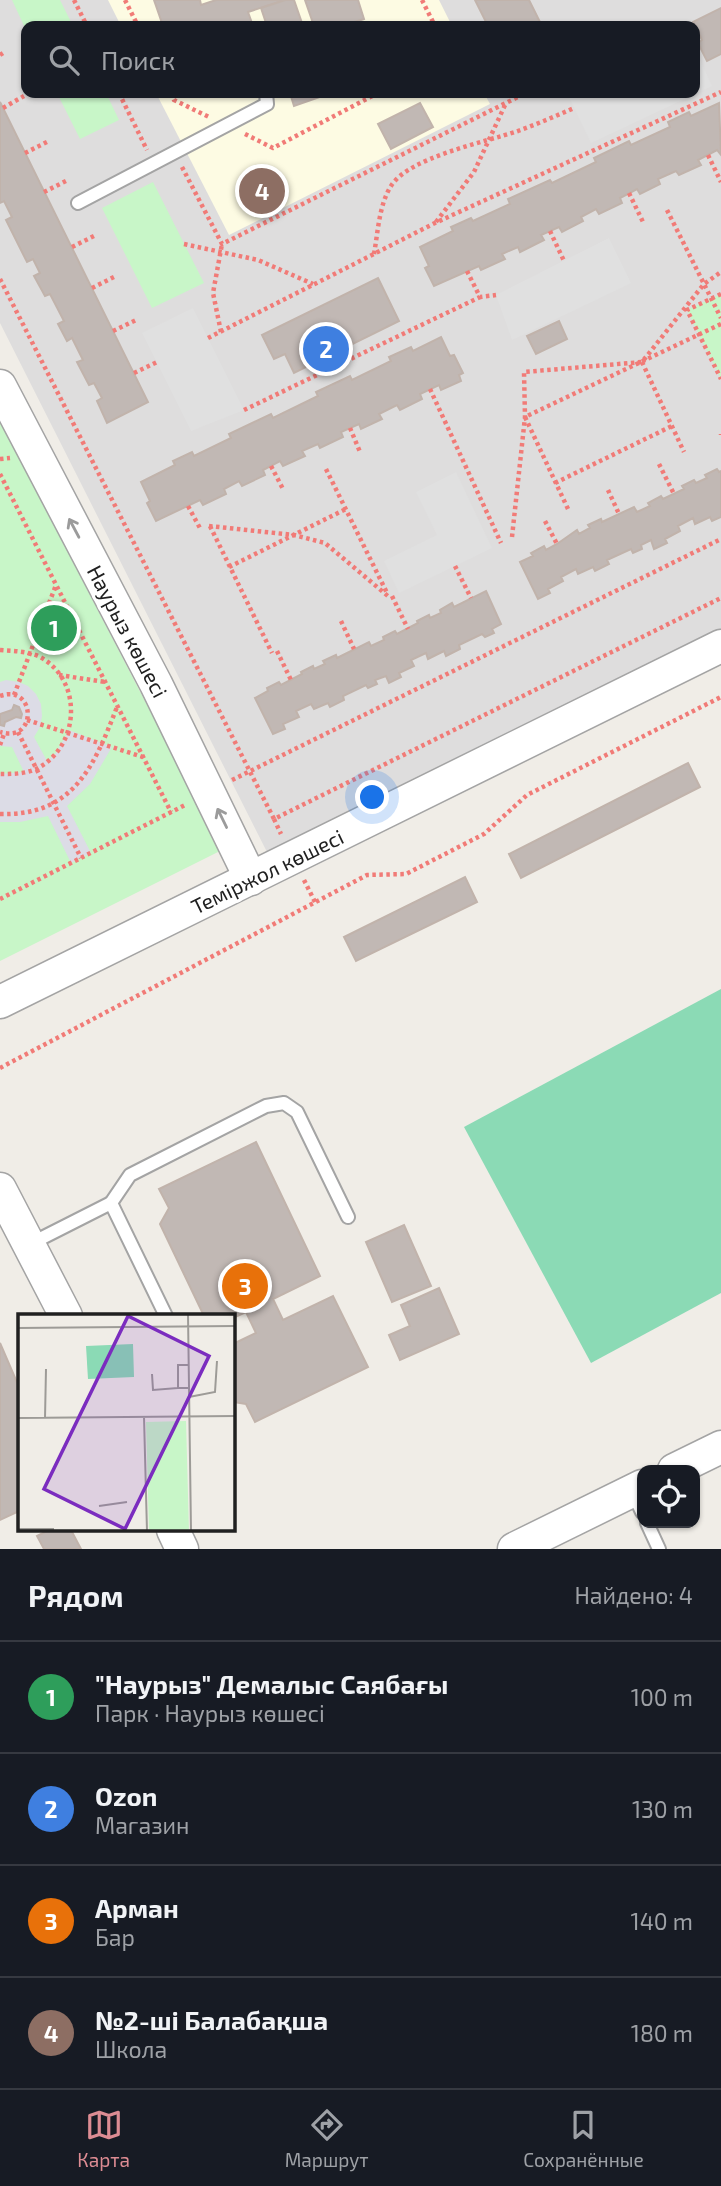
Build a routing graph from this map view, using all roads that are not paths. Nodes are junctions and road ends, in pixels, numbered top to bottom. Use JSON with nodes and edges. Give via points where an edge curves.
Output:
{"nodes":[{"id":1,"x":266,"y":98,"type":"edge"},
{"id":2,"x":78,"y":204,"type":"dead end"},
{"id":3,"x":0,"y":386,"type":"edge"},
{"id":4,"x":721,"y":646,"type":"edge"},
{"id":5,"x":251,"y":879,"type":"junction"},
{"id":6,"x":0,"y":1002,"type":"edge"},
{"id":7,"x":0,"y":1189,"type":"edge"},
{"id":8,"x":111,"y":1203,"type":"junction"},
{"id":9,"x":348,"y":1217,"type":"dead end"},
{"id":10,"x":29,"y":1245,"type":"junction"},
{"id":11,"x":65,"y":1314,"type":"edge"},
{"id":12,"x":165,"y":1314,"type":"edge"},
{"id":13,"x":721,"y":1447,"type":"edge"},
{"id":14,"x":684,"y":1465,"type":"edge"},
{"id":15,"x":637,"y":1497,"type":"edge"},
{"id":16,"x":649,"y":1528,"type":"edge"},
{"id":17,"x":174,"y":1532,"type":"edge"},
{"id":18,"x":182,"y":1549,"type":"edge"},
{"id":19,"x":514,"y":1549,"type":"edge"},
{"id":20,"x":659,"y":1549,"type":"edge"}],
"edges":[{"from":1,"to":2,"type":"lane","via":[[267,104]]},
{"from":5,"to":3,"type":"street","name":"Наурыз көшесі","one_way":true,"via":[[156,684]]},
{"from":4,"to":5,"type":"street","name":"Теміржол көшесі"},
{"from":5,"to":6,"type":"street","name":"Теміржол көшесі"},
{"from":7,"to":10,"type":"street"},
{"from":8,"to":9,"type":"lane","via":[[130,1175],[266,1106],[284,1103],[298,1112]]},
{"from":8,"to":10,"type":"lane"},
{"from":8,"to":12,"type":"lane"},
{"from":10,"to":11,"type":"street"},
{"from":13,"to":14,"type":"street"},
{"from":15,"to":19,"type":"street"},
{"from":16,"to":20,"type":"lane"},
{"from":17,"to":18,"type":"street"}]}
